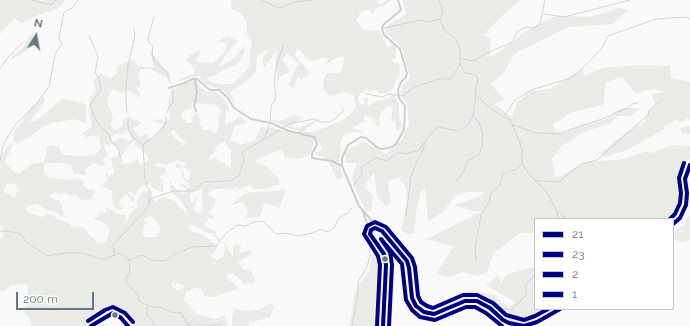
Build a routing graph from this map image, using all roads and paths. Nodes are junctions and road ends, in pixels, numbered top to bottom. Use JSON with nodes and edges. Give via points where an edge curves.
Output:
{"nodes":[{"id":1,"x":398,"y":0,"type":"edge"},
{"id":2,"x":195,"y":79,"type":"junction"},
{"id":3,"x":169,"y":88,"type":"dead end"},
{"id":4,"x":196,"y":111,"type":"dead end"},
{"id":5,"x":690,"y":165,"type":"edge"},
{"id":6,"x":342,"y":166,"type":"junction"},
{"id":7,"x":362,"y":211,"type":"junction"},
{"id":8,"x":674,"y":223,"type":"edge"},
{"id":9,"x":381,"y":230,"type":"junction"},
{"id":10,"x":370,"y":234,"type":"junction"},
{"id":11,"x":558,"y":310,"type":"edge"},
{"id":12,"x":91,"y":326,"type":"edge"},
{"id":13,"x":128,"y":326,"type":"edge"},
{"id":14,"x":383,"y":326,"type":"edge"}],
"edges":[{"from":1,"to":6,"type":"street","via":[[401,10],[383,25],[382,29],[400,49],[407,74],[398,90],[399,98],[405,106],[404,130],[394,145],[385,149],[378,148],[366,138],[361,137],[354,141],[342,154]]},
{"from":2,"to":3,"type":"street"},
{"from":2,"to":4,"type":"street"},
{"from":2,"to":6,"type":"street","via":[[210,90],[219,90],[234,108],[251,119],[314,137],[317,144],[312,158],[332,161]]},
{"from":5,"to":8,"type":"main road","via":[[685,179],[686,205],[680,218]]},
{"from":6,"to":7,"type":"street"},
{"from":7,"to":9,"type":"street"},
{"from":7,"to":10,"type":"street"},
{"from":9,"to":10,"type":"main road","via":[[371,230]]},
{"from":9,"to":11,"type":"main road","via":[[407,261],[412,298],[416,306],[424,312],[434,314],[465,301],[477,301],[490,308],[503,320],[524,326]]},
{"from":10,"to":14,"type":"main road","via":[[385,258]]},
{"from":12,"to":13,"type":"main road","via":[[109,314],[121,318]]}]}
